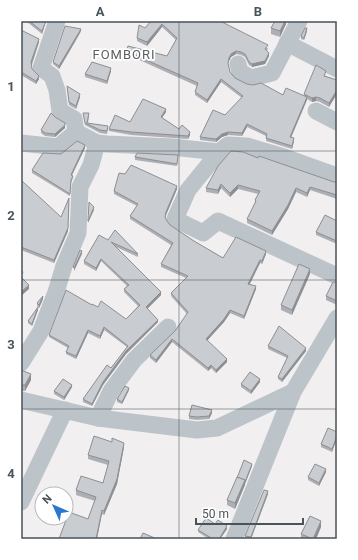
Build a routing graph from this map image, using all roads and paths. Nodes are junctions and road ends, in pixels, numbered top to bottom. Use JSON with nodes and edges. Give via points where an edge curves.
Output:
{"nodes":[{"id":1,"x":56,"y":21,"type":"edge"},
{"id":2,"x":299,"y":21,"type":"edge"},
{"id":3,"x":287,"y":43,"type":"junction"},
{"id":4,"x":238,"y":64,"type":"dead end"},
{"id":5,"x":337,"y":69,"type":"edge"},
{"id":6,"x":316,"y":111,"type":"dead end"},
{"id":7,"x":337,"y":122,"type":"edge"},
{"id":8,"x":76,"y":132,"type":"junction"},
{"id":9,"x":98,"y":142,"type":"junction"},
{"id":10,"x":21,"y":143,"type":"edge"},
{"id":11,"x":219,"y":152,"type":"junction"},
{"id":12,"x":337,"y":176,"type":"edge"},
{"id":13,"x":337,"y":276,"type":"edge"},
{"id":14,"x":337,"y":318,"type":"edge"},
{"id":15,"x":168,"y":327,"type":"dead end"},
{"id":16,"x":21,"y":363,"type":"edge"},
{"id":17,"x":293,"y":392,"type":"junction"},
{"id":18,"x":21,"y":400,"type":"edge"},
{"id":19,"x":65,"y":410,"type":"junction"},
{"id":20,"x":98,"y":418,"type":"junction"},
{"id":21,"x":21,"y":502,"type":"edge"},
{"id":22,"x":234,"y":539,"type":"edge"}],
"edges":[{"from":1,"to":8,"type":"street","via":[[41,68],[52,76],[60,111],[74,119]]},
{"from":2,"to":3,"type":"street"},
{"from":3,"to":4,"type":"street","via":[[272,74],[251,78],[240,72]]},
{"from":3,"to":5,"type":"street"},
{"from":6,"to":7,"type":"street"},
{"from":8,"to":9,"type":"street"},
{"from":8,"to":10,"type":"street","via":[[58,147]]},
{"from":9,"to":11,"type":"street"},
{"from":9,"to":16,"type":"street","via":[[91,165],[80,187],[78,233],[40,331]]},
{"from":11,"to":12,"type":"street","via":[[228,145],[247,146]]},
{"from":11,"to":13,"type":"street","via":[[188,190],[175,219],[203,233],[218,221]]},
{"from":14,"to":17,"type":"street"},
{"from":15,"to":20,"type":"street","via":[[134,360],[111,391]]},
{"from":17,"to":20,"type":"street","via":[[216,428],[197,430]]},
{"from":17,"to":22,"type":"street"},
{"from":18,"to":19,"type":"street"},
{"from":19,"to":20,"type":"street"},
{"from":19,"to":21,"type":"street"}]}
